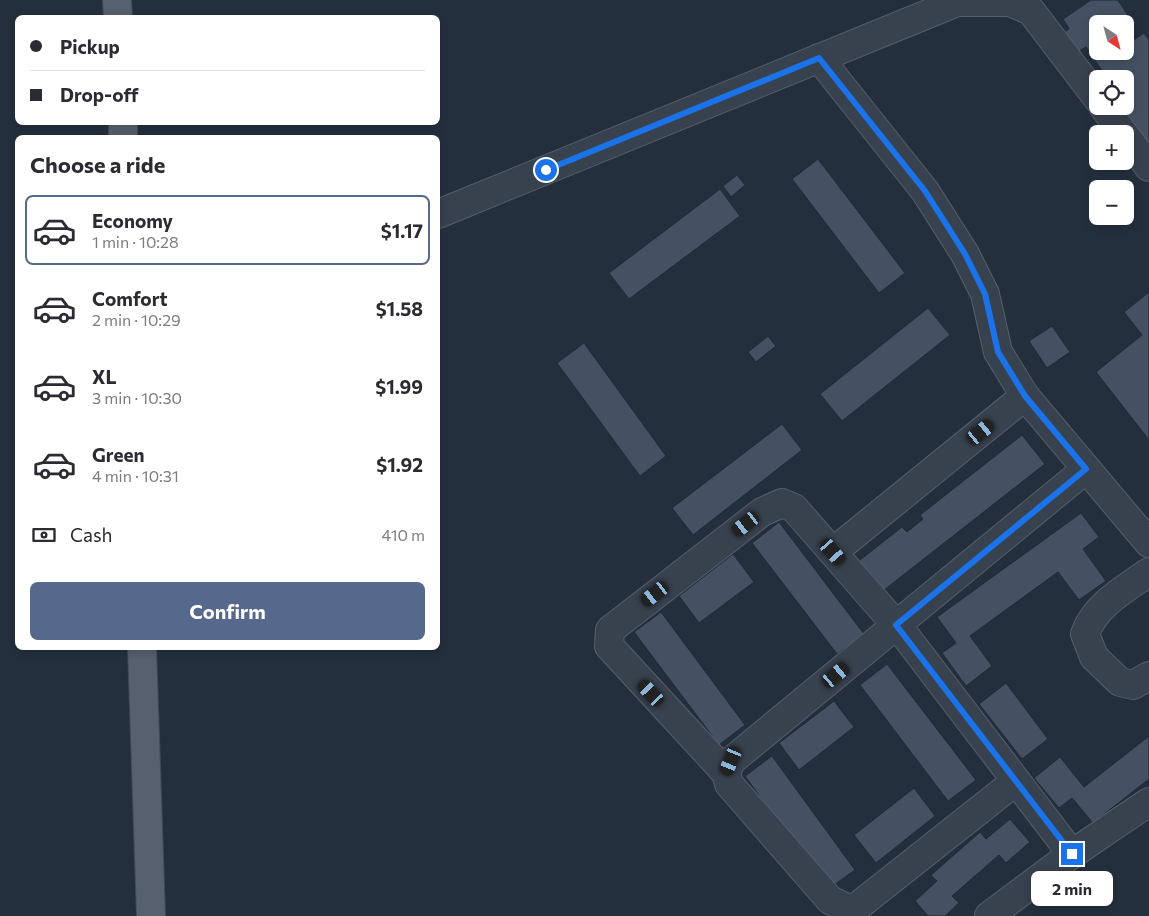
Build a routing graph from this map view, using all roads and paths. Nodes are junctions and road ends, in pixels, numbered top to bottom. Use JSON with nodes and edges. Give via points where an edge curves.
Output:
{"nodes":[{"id":1,"x":117,"y":0,"type":"edge"},
{"id":2,"x":118,"y":15,"type":"edge"},
{"id":3,"x":819,"y":58,"type":"junction"},
{"id":4,"x":1089,"y":87,"type":"edge"},
{"id":5,"x":1134,"y":148,"type":"edge"},
{"id":6,"x":1149,"y":167,"type":"edge"},
{"id":7,"x":440,"y":213,"type":"edge"},
{"id":8,"x":1025,"y":396,"type":"junction"},
{"id":9,"x":1086,"y":469,"type":"junction"},
{"id":10,"x":1149,"y":544,"type":"edge"},
{"id":11,"x":833,"y":552,"type":"junction"},
{"id":12,"x":1149,"y":572,"type":"edge"},
{"id":13,"x":896,"y":625,"type":"junction"},
{"id":14,"x":142,"y":650,"type":"edge"},
{"id":15,"x":1149,"y":676,"type":"edge"},
{"id":16,"x":726,"y":773,"type":"junction"},
{"id":17,"x":1016,"y":781,"type":"junction"},
{"id":18,"x":1149,"y":802,"type":"edge"},
{"id":19,"x":1072,"y":854,"type":"junction"},
{"id":20,"x":992,"y":915,"type":"edge"},
{"id":21,"x":151,"y":916,"type":"edge"}],
"edges":[{"from":1,"to":2,"type":"main road"},
{"from":3,"to":4,"type":"street","via":[[956,2],[1010,2],[1031,11]]},
{"from":3,"to":7,"type":"street"},
{"from":3,"to":8,"type":"street","via":[[925,191],[965,254],[985,294],[998,352]]},
{"from":5,"to":6,"type":"street"},
{"from":8,"to":9,"type":"street"},
{"from":8,"to":11,"type":"street"},
{"from":9,"to":10,"type":"street"},
{"from":9,"to":13,"type":"street"},
{"from":11,"to":13,"type":"street"},
{"from":11,"to":16,"type":"street","via":[[794,508],[782,503],[762,512],[610,630],[609,646]]},
{"from":12,"to":15,"type":"street","via":[[1107,602],[1089,621],[1085,634],[1094,657],[1120,682],[1133,685]]},
{"from":13,"to":16,"type":"street","via":[[731,761]]},
{"from":13,"to":17,"type":"street"},
{"from":14,"to":21,"type":"main road"},
{"from":16,"to":17,"type":"street","via":[[729,784],[830,900],[848,909],[858,906]]},
{"from":17,"to":19,"type":"street"},
{"from":18,"to":19,"type":"street"},
{"from":19,"to":20,"type":"street"}]}
